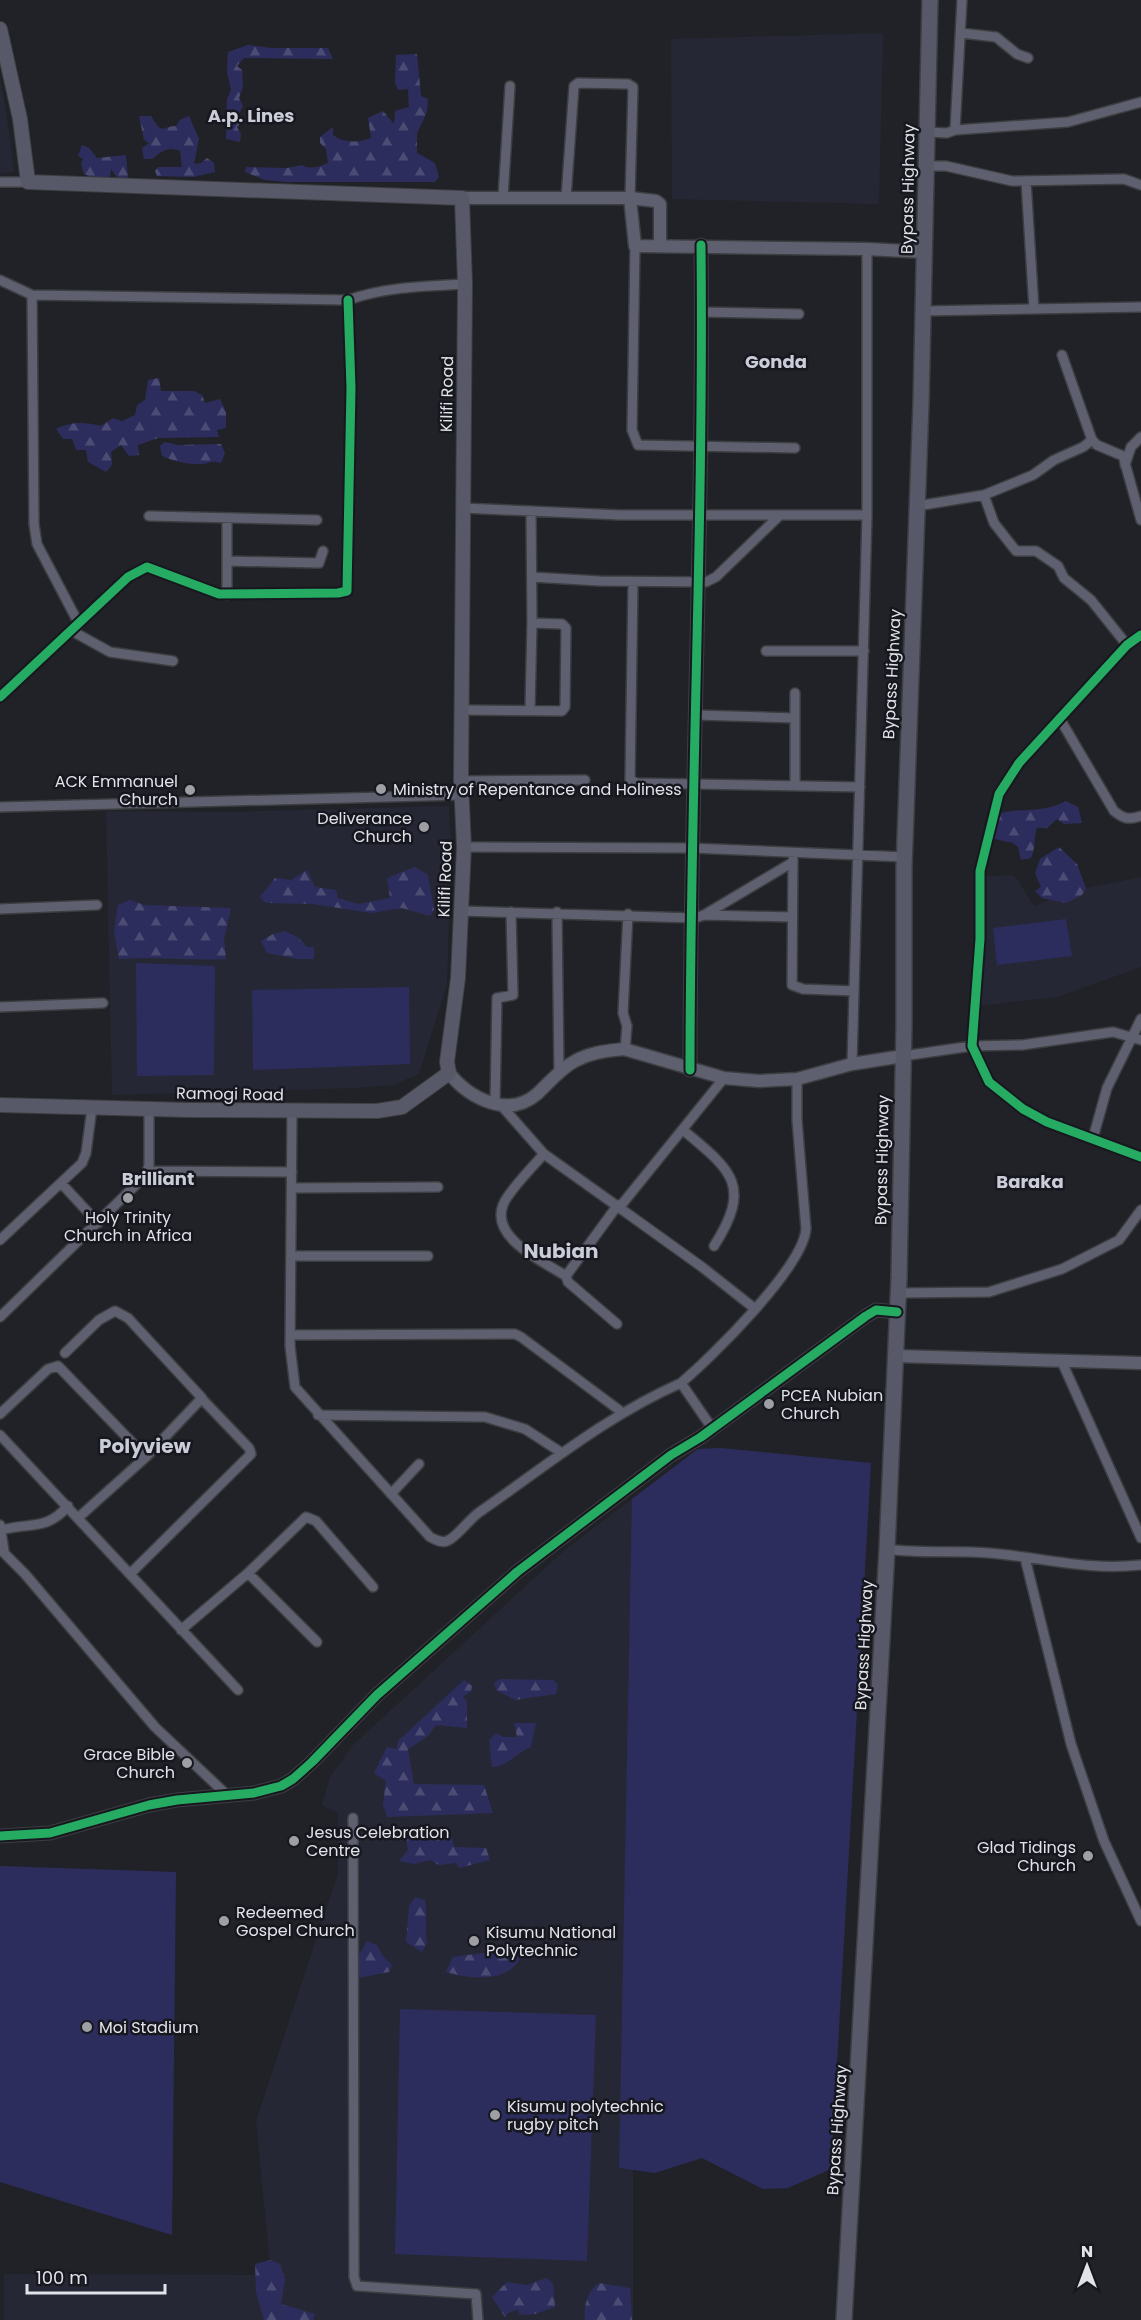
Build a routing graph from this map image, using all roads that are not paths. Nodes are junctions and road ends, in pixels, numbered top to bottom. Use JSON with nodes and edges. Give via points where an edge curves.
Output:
{"nodes":[{"id":1,"x":930,"y":0,"type":"edge"},
{"id":2,"x":962,"y":0,"type":"edge"},
{"id":3,"x":0,"y":29,"type":"edge"},
{"id":4,"x":961,"y":33,"type":"junction"},
{"id":5,"x":1028,"y":58,"type":"dead end"},
{"id":6,"x":510,"y":86,"type":"dead end"},
{"id":7,"x":1141,"y":102,"type":"edge"},
{"id":8,"x":955,"y":130,"type":"junction"},
{"id":9,"x":928,"y":132,"type":"junction"},
{"id":10,"x":925,"y":166,"type":"junction"},
{"id":11,"x":1026,"y":181,"type":"junction"},
{"id":12,"x":0,"y":182,"type":"edge"},
{"id":13,"x":28,"y":182,"type":"junction"},
{"id":14,"x":1141,"y":185,"type":"edge"},
{"id":15,"x":503,"y":197,"type":"junction"},
{"id":16,"x":462,"y":198,"type":"junction"},
{"id":17,"x":566,"y":198,"type":"junction"},
{"id":18,"x":630,"y":198,"type":"junction"},
{"id":19,"x":660,"y":245,"type":"junction"},
{"id":20,"x":701,"y":245,"type":"junction"},
{"id":21,"x":635,"y":246,"type":"junction"},
{"id":22,"x":867,"y":249,"type":"junction"},
{"id":23,"x":925,"y":252,"type":"junction"},
{"id":24,"x":0,"y":280,"type":"edge"},
{"id":25,"x":465,"y":284,"type":"junction"},
{"id":26,"x":32,"y":296,"type":"junction"},
{"id":27,"x":348,"y":300,"type":"junction"},
{"id":28,"x":1141,"y":307,"type":"edge"},
{"id":29,"x":1034,"y":309,"type":"junction"},
{"id":30,"x":923,"y":311,"type":"junction"},
{"id":31,"x":701,"y":312,"type":"junction"},
{"id":32,"x":799,"y":314,"type":"dead end"},
{"id":33,"x":1062,"y":355,"type":"dead end"},
{"id":34,"x":1141,"y":437,"type":"edge"},
{"id":35,"x":1092,"y":440,"type":"junction"},
{"id":36,"x":699,"y":447,"type":"junction"},
{"id":37,"x":795,"y":448,"type":"dead end"},
{"id":38,"x":1125,"y":465,"type":"junction"},
{"id":39,"x":984,"y":495,"type":"junction"},
{"id":40,"x":917,"y":506,"type":"junction"},
{"id":41,"x":462,"y":508,"type":"junction"},
{"id":42,"x":531,"y":511,"type":"junction"},
{"id":43,"x":867,"y":515,"type":"junction"},
{"id":44,"x":149,"y":516,"type":"dead end"},
{"id":45,"x":699,"y":516,"type":"junction"},
{"id":46,"x":779,"y":516,"type":"junction"},
{"id":47,"x":227,"y":518,"type":"junction"},
{"id":48,"x":317,"y":520,"type":"dead end"},
{"id":49,"x":1141,"y":520,"type":"edge"},
{"id":50,"x":323,"y":551,"type":"dead end"},
{"id":51,"x":227,"y":561,"type":"junction"},
{"id":52,"x":532,"y":577,"type":"junction"},
{"id":53,"x":633,"y":582,"type":"junction"},
{"id":54,"x":698,"y":584,"type":"junction"},
{"id":55,"x":227,"y":595,"type":"junction"},
{"id":56,"x":532,"y":623,"type":"junction"},
{"id":57,"x":75,"y":627,"type":"junction"},
{"id":58,"x":1141,"y":635,"type":"edge"},
{"id":59,"x":1127,"y":645,"type":"junction"},
{"id":60,"x":766,"y":651,"type":"dead end"},
{"id":61,"x":864,"y":651,"type":"junction"},
{"id":62,"x":173,"y":661,"type":"dead end"},
{"id":63,"x":795,"y":693,"type":"dead end"},
{"id":64,"x":0,"y":697,"type":"edge"},
{"id":65,"x":530,"y":709,"type":"junction"},
{"id":66,"x":462,"y":710,"type":"junction"},
{"id":67,"x":696,"y":715,"type":"junction"},
{"id":68,"x":795,"y":718,"type":"junction"},
{"id":69,"x":1060,"y":719,"type":"junction"},
{"id":70,"x":585,"y":780,"type":"dead end"},
{"id":71,"x":692,"y":783,"type":"junction"},
{"id":72,"x":795,"y":786,"type":"junction"},
{"id":73,"x":860,"y":787,"type":"junction"},
{"id":74,"x":461,"y":788,"type":"junction"},
{"id":75,"x":0,"y":807,"type":"edge"},
{"id":76,"x":1141,"y":816,"type":"edge"},
{"id":77,"x":464,"y":847,"type":"junction"},
{"id":78,"x":691,"y":848,"type":"junction"},
{"id":79,"x":857,"y":854,"type":"junction"},
{"id":80,"x":793,"y":856,"type":"junction"},
{"id":81,"x":904,"y":857,"type":"junction"},
{"id":82,"x":97,"y":905,"type":"dead end"},
{"id":83,"x":0,"y":909,"type":"edge"},
{"id":84,"x":461,"y":911,"type":"junction"},
{"id":85,"x":511,"y":912,"type":"junction"},
{"id":86,"x":557,"y":912,"type":"junction"},
{"id":87,"x":628,"y":914,"type":"junction"},
{"id":88,"x":704,"y":915,"type":"junction"},
{"id":89,"x":791,"y":917,"type":"junction"},
{"id":90,"x":691,"y":918,"type":"junction"},
{"id":91,"x":854,"y":991,"type":"junction"},
{"id":92,"x":103,"y":1003,"type":"dead end"},
{"id":93,"x":0,"y":1007,"type":"edge"},
{"id":94,"x":1141,"y":1018,"type":"edge"},
{"id":95,"x":1136,"y":1039,"type":"edge"},
{"id":96,"x":972,"y":1046,"type":"junction"},
{"id":97,"x":625,"y":1050,"type":"junction"},
{"id":98,"x":903,"y":1056,"type":"junction"},
{"id":99,"x":852,"y":1064,"type":"junction"},
{"id":100,"x":690,"y":1070,"type":"junction"},
{"id":101,"x":559,"y":1071,"type":"junction"},
{"id":102,"x":449,"y":1073,"type":"junction"},
{"id":103,"x":724,"y":1078,"type":"junction"},
{"id":104,"x":797,"y":1079,"type":"junction"},
{"id":105,"x":497,"y":1104,"type":"junction"},
{"id":106,"x":0,"y":1105,"type":"edge"},
{"id":107,"x":92,"y":1108,"type":"junction"},
{"id":108,"x":149,"y":1109,"type":"junction"},
{"id":109,"x":292,"y":1111,"type":"junction"},
{"id":110,"x":683,"y":1130,"type":"junction"},
{"id":111,"x":1093,"y":1138,"type":"junction"},
{"id":112,"x":544,"y":1154,"type":"junction"},
{"id":113,"x":1141,"y":1157,"type":"edge"},
{"id":114,"x":148,"y":1171,"type":"junction"},
{"id":115,"x":292,"y":1172,"type":"junction"},
{"id":116,"x":61,"y":1183,"type":"junction"},
{"id":117,"x":438,"y":1187,"type":"dead end"},
{"id":118,"x":292,"y":1188,"type":"junction"},
{"id":119,"x":617,"y":1206,"type":"junction"},
{"id":120,"x":1141,"y":1210,"type":"edge"},
{"id":121,"x":98,"y":1223,"type":"junction"},
{"id":122,"x":0,"y":1240,"type":"edge"},
{"id":123,"x":714,"y":1246,"type":"dead end"},
{"id":124,"x":291,"y":1256,"type":"junction"},
{"id":125,"x":428,"y":1256,"type":"dead end"},
{"id":126,"x":566,"y":1276,"type":"junction"},
{"id":127,"x":898,"y":1293,"type":"junction"},
{"id":128,"x":754,"y":1308,"type":"junction"},
{"id":129,"x":897,"y":1312,"type":"junction"},
{"id":130,"x":0,"y":1317,"type":"edge"},
{"id":131,"x":617,"y":1324,"type":"dead end"},
{"id":132,"x":290,"y":1335,"type":"junction"},
{"id":133,"x":65,"y":1353,"type":"dead end"},
{"id":134,"x":895,"y":1356,"type":"junction"},
{"id":135,"x":1062,"y":1362,"type":"junction"},
{"id":136,"x":1141,"y":1363,"type":"edge"},
{"id":137,"x":681,"y":1383,"type":"junction"},
{"id":138,"x":202,"y":1399,"type":"junction"},
{"id":139,"x":623,"y":1413,"type":"junction"},
{"id":140,"x":0,"y":1414,"type":"edge"},
{"id":141,"x":318,"y":1415,"type":"junction"},
{"id":142,"x":712,"y":1428,"type":"junction"},
{"id":143,"x":0,"y":1435,"type":"edge"},
{"id":144,"x":562,"y":1453,"type":"junction"},
{"id":145,"x":146,"y":1457,"type":"junction"},
{"id":146,"x":419,"y":1464,"type":"dead end"},
{"id":147,"x":391,"y":1494,"type":"junction"},
{"id":148,"x":68,"y":1506,"type":"junction"},
{"id":149,"x":79,"y":1516,"type":"junction"},
{"id":150,"x":1,"y":1527,"type":"edge"},
{"id":151,"x":1141,"y":1538,"type":"edge"},
{"id":152,"x":887,"y":1549,"type":"junction"},
{"id":153,"x":2,"y":1550,"type":"edge"},
{"id":154,"x":1025,"y":1558,"type":"junction"},
{"id":155,"x":1141,"y":1565,"type":"edge"},
{"id":156,"x":248,"y":1573,"type":"junction"},
{"id":157,"x":130,"y":1574,"type":"junction"},
{"id":158,"x":373,"y":1587,"type":"dead end"},
{"id":159,"x":181,"y":1630,"type":"junction"},
{"id":160,"x":317,"y":1642,"type":"dead end"},
{"id":161,"x":238,"y":1690,"type":"dead end"},
{"id":162,"x":228,"y":1796,"type":"junction"},
{"id":163,"x":353,"y":1818,"type":"dead end"},
{"id":164,"x":0,"y":1836,"type":"edge"},
{"id":165,"x":1141,"y":1922,"type":"edge"},
{"id":166,"x":478,"y":2320,"type":"edge"},
{"id":167,"x":844,"y":2320,"type":"edge"}],
"edges":[{"from":1,"to":9,"type":"main road","name":"Bypass Highway"},
{"from":2,"to":4,"type":"street"},
{"from":3,"to":13,"type":"main road","via":[[20,119]]},
{"from":4,"to":5,"type":"street","via":[[996,37]]},
{"from":4,"to":8,"type":"street"},
{"from":6,"to":15,"type":"street"},
{"from":7,"to":8,"type":"street","via":[[1068,122]]},
{"from":8,"to":9,"type":"street"},
{"from":9,"to":10,"type":"main road","name":"Bypass Highway"},
{"from":10,"to":11,"type":"street","via":[[946,166],[998,179]]},
{"from":10,"to":23,"type":"main road","name":"Bypass Highway"},
{"from":11,"to":14,"type":"street","via":[[1124,179]]},
{"from":11,"to":29,"type":"street"},
{"from":12,"to":13,"type":"street"},
{"from":13,"to":16,"type":"main road"},
{"from":15,"to":16,"type":"street"},
{"from":15,"to":17,"type":"street"},
{"from":16,"to":25,"type":"main road","name":"Kilifi Road"},
{"from":17,"to":18,"type":"street"},
{"from":17,"to":18,"type":"street","via":[[572,90],[578,83],[633,87]]},
{"from":18,"to":19,"type":"street","via":[[659,203]]},
{"from":18,"to":21,"type":"street"},
{"from":19,"to":20,"type":"street"},
{"from":19,"to":21,"type":"street"},
{"from":20,"to":22,"type":"street"},
{"from":20,"to":31,"type":"street"},
{"from":21,"to":36,"type":"street","via":[[634,440],[638,446],[646,447]]},
{"from":22,"to":23,"type":"street"},
{"from":22,"to":43,"type":"street"},
{"from":23,"to":30,"type":"main road","name":"Bypass Highway"},
{"from":24,"to":26,"type":"street"},
{"from":25,"to":27,"type":"street","via":[[405,288]]},
{"from":25,"to":41,"type":"main road","name":"Kilifi Road"},
{"from":26,"to":27,"type":"street"},
{"from":26,"to":57,"type":"street","via":[[34,524],[37,544]]},
{"from":27,"to":55,"type":"street","via":[[351,388],[347,591]]},
{"from":28,"to":29,"type":"street"},
{"from":29,"to":30,"type":"street"},
{"from":30,"to":40,"type":"main road","name":"Bypass Highway"},
{"from":31,"to":32,"type":"street"},
{"from":31,"to":36,"type":"street"},
{"from":33,"to":35,"type":"street"},
{"from":34,"to":38,"type":"street","via":[[1131,447]]},
{"from":35,"to":38,"type":"street","via":[[1120,453]]},
{"from":35,"to":39,"type":"street","via":[[1033,475]]},
{"from":36,"to":37,"type":"street"},
{"from":36,"to":45,"type":"street"},
{"from":38,"to":49,"type":"street"},
{"from":39,"to":40,"type":"street"},
{"from":39,"to":59,"type":"street","via":[[994,523],[1016,551],[1036,551],[1052,561],[1064,578],[1091,600]]},
{"from":40,"to":81,"type":"main road","name":"Bypass Highway"},
{"from":41,"to":42,"type":"street"},
{"from":41,"to":66,"type":"main road","name":"Kilifi Road"},
{"from":42,"to":45,"type":"street"},
{"from":42,"to":52,"type":"street"},
{"from":43,"to":46,"type":"street"},
{"from":43,"to":61,"type":"street"},
{"from":44,"to":47,"type":"street"},
{"from":45,"to":46,"type":"street"},
{"from":45,"to":54,"type":"street"},
{"from":46,"to":54,"type":"street","via":[[716,577]]},
{"from":47,"to":48,"type":"street"},
{"from":47,"to":51,"type":"street"},
{"from":50,"to":51,"type":"street","via":[[319,563]]},
{"from":51,"to":55,"type":"street"},
{"from":52,"to":53,"type":"street"},
{"from":52,"to":56,"type":"street"},
{"from":53,"to":54,"type":"street"},
{"from":53,"to":71,"type":"street","via":[[630,780]]},
{"from":54,"to":67,"type":"street"},
{"from":55,"to":57,"type":"street","via":[[147,567],[128,577]]},
{"from":56,"to":65,"type":"street"},
{"from":56,"to":65,"type":"street","via":[[559,623],[566,628],[565,707],[560,711]]},
{"from":57,"to":62,"type":"street","via":[[110,652]]},
{"from":57,"to":64,"type":"street"},
{"from":58,"to":59,"type":"street"},
{"from":59,"to":69,"type":"street"},
{"from":60,"to":61,"type":"street"},
{"from":61,"to":73,"type":"street"},
{"from":63,"to":68,"type":"street"},
{"from":65,"to":66,"type":"street"},
{"from":66,"to":74,"type":"main road","name":"Kilifi Road"},
{"from":67,"to":68,"type":"street"},
{"from":67,"to":71,"type":"street"},
{"from":68,"to":72,"type":"street"},
{"from":69,"to":76,"type":"street","via":[[1114,811],[1130,819]]},
{"from":69,"to":96,"type":"street","via":[[1019,763],[999,794],[980,871],[980,939]]},
{"from":70,"to":74,"type":"street"},
{"from":71,"to":72,"type":"street"},
{"from":71,"to":78,"type":"street"},
{"from":72,"to":73,"type":"street"},
{"from":73,"to":79,"type":"street"},
{"from":74,"to":75,"type":"street"},
{"from":74,"to":77,"type":"main road","name":"Kilifi Road"},
{"from":77,"to":78,"type":"street"},
{"from":77,"to":84,"type":"main road","name":"Kilifi Road"},
{"from":78,"to":80,"type":"street"},
{"from":78,"to":90,"type":"street"},
{"from":79,"to":80,"type":"street"},
{"from":79,"to":81,"type":"street"},
{"from":79,"to":91,"type":"street"},
{"from":80,"to":88,"type":"street"},
{"from":80,"to":89,"type":"street"},
{"from":81,"to":98,"type":"main road","name":"Bypass Highway"},
{"from":82,"to":83,"type":"street"},
{"from":84,"to":85,"type":"street"},
{"from":84,"to":102,"type":"main road","name":"Kilifi Road"},
{"from":85,"to":86,"type":"street"},
{"from":85,"to":105,"type":"street","via":[[513,994],[497,998]]},
{"from":86,"to":87,"type":"street"},
{"from":86,"to":101,"type":"street"},
{"from":87,"to":90,"type":"street"},
{"from":87,"to":97,"type":"street"},
{"from":88,"to":89,"type":"street"},
{"from":88,"to":90,"type":"street"},
{"from":89,"to":91,"type":"street","via":[[792,985]]},
{"from":90,"to":100,"type":"street"},
{"from":91,"to":99,"type":"street"},
{"from":92,"to":93,"type":"street"},
{"from":94,"to":95,"type":"street"},
{"from":95,"to":96,"type":"street","via":[[1113,1032],[1022,1045]]},
{"from":95,"to":111,"type":"street","via":[[1107,1088]]},
{"from":96,"to":98,"type":"street"},
{"from":96,"to":111,"type":"street","via":[[990,1082],[1004,1095],[1047,1122]]},
{"from":97,"to":100,"type":"street"},
{"from":97,"to":101,"type":"street","via":[[592,1054]]},
{"from":98,"to":99,"type":"street"},
{"from":98,"to":127,"type":"main road","name":"Bypass Highway"},
{"from":99,"to":104,"type":"street"},
{"from":100,"to":103,"type":"street"},
{"from":101,"to":105,"type":"street","via":[[522,1102]]},
{"from":102,"to":105,"type":"street","via":[[479,1100]]},
{"from":102,"to":109,"type":"main road","name":"Ramogi Road","via":[[402,1107]]},
{"from":103,"to":104,"type":"street"},
{"from":103,"to":110,"type":"street"},
{"from":104,"to":128,"type":"street","via":[[806,1234],[796,1257]]},
{"from":105,"to":112,"type":"street"},
{"from":106,"to":107,"type":"main road","name":"Ramogi Road"},
{"from":107,"to":108,"type":"main road","name":"Ramogi Road"},
{"from":107,"to":116,"type":"street","via":[[85,1158]]},
{"from":108,"to":109,"type":"main road","name":"Ramogi Road"},
{"from":108,"to":114,"type":"street"},
{"from":109,"to":115,"type":"street"},
{"from":110,"to":119,"type":"street"},
{"from":110,"to":123,"type":"street","via":[[721,1162],[733,1184],[731,1218]]},
{"from":111,"to":113,"type":"street"},
{"from":112,"to":119,"type":"street"},
{"from":112,"to":126,"type":"street","via":[[502,1205],[502,1221],[510,1240]]},
{"from":114,"to":115,"type":"street"},
{"from":114,"to":121,"type":"street"},
{"from":115,"to":118,"type":"street"},
{"from":116,"to":121,"type":"street"},
{"from":116,"to":122,"type":"street"},
{"from":117,"to":118,"type":"street"},
{"from":118,"to":124,"type":"street"},
{"from":119,"to":126,"type":"street"},
{"from":119,"to":128,"type":"street"},
{"from":120,"to":127,"type":"street","via":[[1114,1244],[1062,1269],[1003,1289]]},
{"from":121,"to":130,"type":"street"},
{"from":124,"to":125,"type":"street"},
{"from":124,"to":132,"type":"street"},
{"from":126,"to":131,"type":"street"},
{"from":127,"to":129,"type":"main road","name":"Bypass Highway"},
{"from":128,"to":137,"type":"street","via":[[716,1353]]},
{"from":129,"to":134,"type":"main road","name":"Bypass Highway"},
{"from":129,"to":142,"type":"street","via":[[876,1310],[866,1316]]},
{"from":132,"to":139,"type":"street","via":[[515,1334]]},
{"from":132,"to":141,"type":"street","via":[[295,1387]]},
{"from":133,"to":138,"type":"street","via":[[99,1320],[115,1311],[128,1318]]},
{"from":134,"to":135,"type":"street"},
{"from":134,"to":152,"type":"main road","name":"Bypass Highway"},
{"from":135,"to":136,"type":"street"},
{"from":135,"to":151,"type":"street"},
{"from":137,"to":139,"type":"street"},
{"from":137,"to":142,"type":"street"},
{"from":138,"to":145,"type":"street"},
{"from":138,"to":157,"type":"street","via":[[249,1448],[250,1454]]},
{"from":139,"to":144,"type":"street"},
{"from":140,"to":145,"type":"street","via":[[48,1369],[58,1366]]},
{"from":141,"to":144,"type":"street","via":[[485,1417],[525,1429]]},
{"from":141,"to":147,"type":"street"},
{"from":142,"to":162,"type":"street","via":[[517,1572],[377,1695],[293,1779],[269,1790]]},
{"from":143,"to":148,"type":"street"},
{"from":144,"to":147,"type":"street","via":[[473,1516],[444,1542],[430,1537]]},
{"from":145,"to":149,"type":"street"},
{"from":146,"to":147,"type":"street"},
{"from":148,"to":149,"type":"street"},
{"from":148,"to":150,"type":"street","via":[[58,1518],[45,1524]]},
{"from":149,"to":157,"type":"street"},
{"from":150,"to":153,"type":"street"},
{"from":152,"to":154,"type":"street"},
{"from":152,"to":167,"type":"main road","name":"Bypass Highway"},
{"from":153,"to":162,"type":"street","via":[[155,1727]]},
{"from":154,"to":155,"type":"street","via":[[1072,1566]]},
{"from":154,"to":165,"type":"street","via":[[1071,1744],[1104,1841]]},
{"from":156,"to":158,"type":"street","via":[[306,1516],[316,1521]]},
{"from":156,"to":159,"type":"street"},
{"from":156,"to":160,"type":"street"},
{"from":157,"to":159,"type":"street"},
{"from":159,"to":161,"type":"street"},
{"from":162,"to":164,"type":"street","via":[[149,1805],[50,1833]]},
{"from":163,"to":166,"type":"street","via":[[354,2277],[357,2286],[476,2294]]}]}
